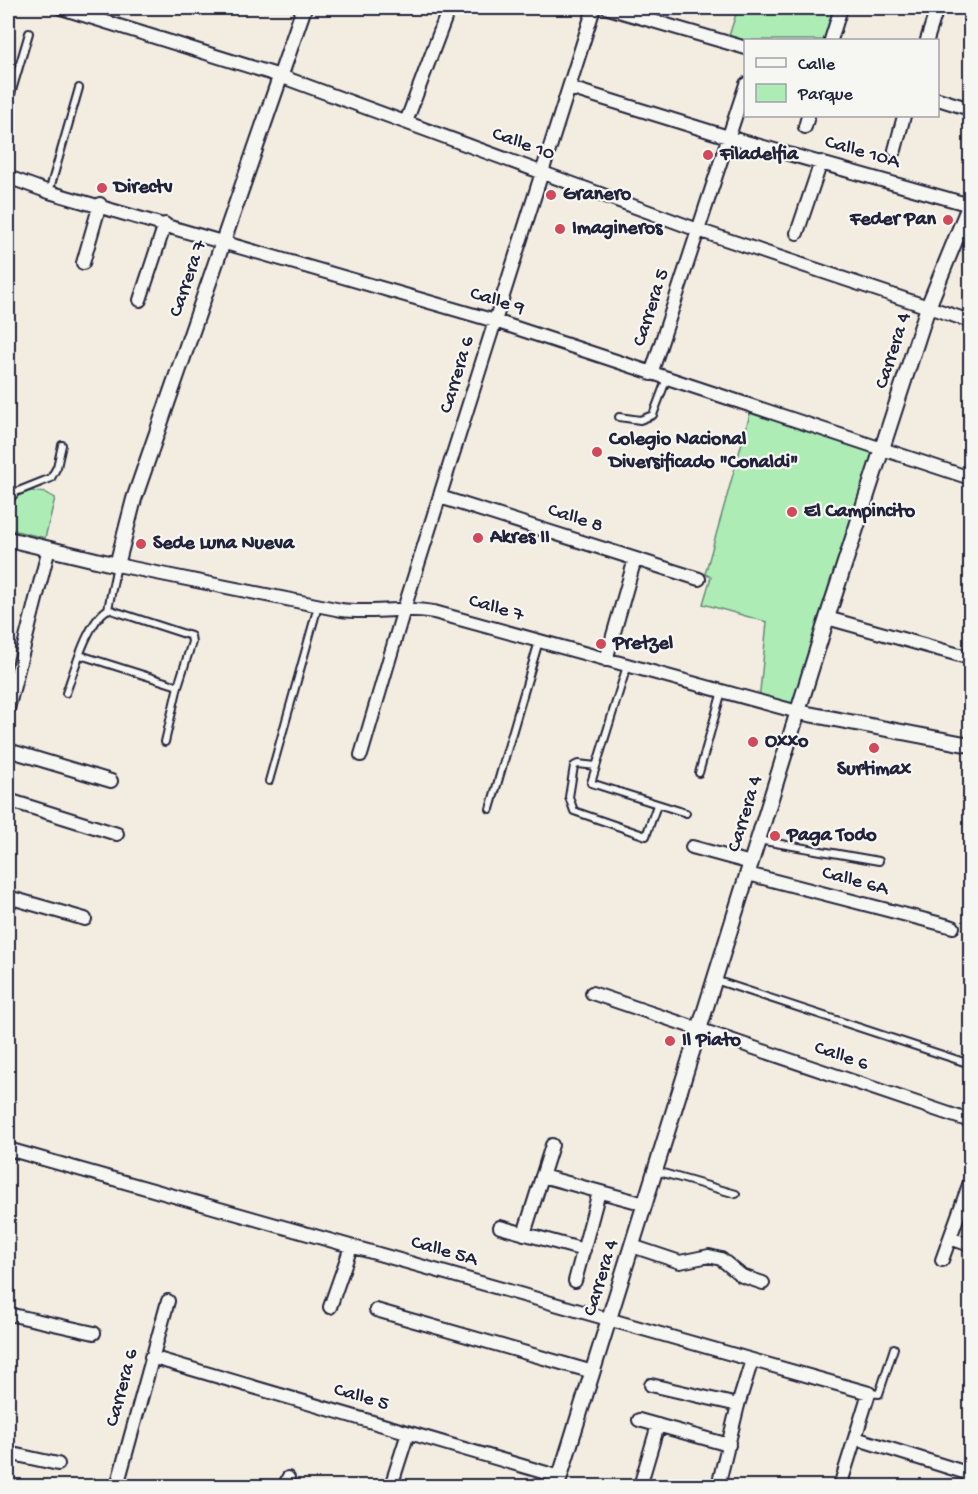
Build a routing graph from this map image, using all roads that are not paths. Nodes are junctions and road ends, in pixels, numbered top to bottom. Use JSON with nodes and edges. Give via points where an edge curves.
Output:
{"nodes":[{"id":1,"x":61,"y":8,"type":"edge"},
{"id":2,"x":304,"y":8,"type":"edge"},
{"id":3,"x":449,"y":8,"type":"edge"},
{"id":4,"x":594,"y":8,"type":"edge"},
{"id":5,"x":608,"y":8,"type":"edge"},
{"id":6,"x":841,"y":8,"type":"edge"},
{"id":7,"x":937,"y":8,"type":"edge"},
{"id":8,"x":29,"y":33,"type":"dead end"},
{"id":9,"x":831,"y":39,"type":"edge"},
{"id":10,"x":927,"y":39,"type":"edge"},
{"id":11,"x":744,"y":47,"type":"edge"},
{"id":12,"x":280,"y":76,"type":"junction"},
{"id":13,"x":79,"y":88,"type":"dead end"},
{"id":14,"x":570,"y":88,"type":"junction"},
{"id":15,"x":744,"y":90,"type":"edge"},
{"id":16,"x":939,"y":99,"type":"edge"},
{"id":17,"x":8,"y":104,"type":"edge"},
{"id":18,"x":970,"y":109,"type":"edge"},
{"id":19,"x":904,"y":117,"type":"edge"},
{"id":20,"x":406,"y":122,"type":"junction"},
{"id":21,"x":728,"y":137,"type":"junction"},
{"id":22,"x":895,"y":150,"type":"dead end"},
{"id":23,"x":821,"y":162,"type":"junction"},
{"id":24,"x":541,"y":172,"type":"junction"},
{"id":25,"x":8,"y":177,"type":"edge"},
{"id":26,"x":49,"y":192,"type":"junction"},
{"id":27,"x":100,"y":204,"type":"junction"},
{"id":28,"x":970,"y":204,"type":"edge"},
{"id":29,"x":165,"y":224,"type":"junction"},
{"id":30,"x":698,"y":230,"type":"junction"},
{"id":31,"x":797,"y":232,"type":"dead end"},
{"id":32,"x":222,"y":241,"type":"junction"},
{"id":33,"x":83,"y":263,"type":"dead end"},
{"id":34,"x":140,"y":300,"type":"dead end"},
{"id":35,"x":928,"y":307,"type":"junction"},
{"id":36,"x":495,"y":321,"type":"junction"},
{"id":37,"x":970,"y":321,"type":"edge"},
{"id":38,"x":651,"y":374,"type":"junction"},
{"id":39,"x":667,"y":378,"type":"junction"},
{"id":40,"x":619,"y":417,"type":"dead end"},
{"id":41,"x":62,"y":446,"type":"dead end"},
{"id":42,"x":882,"y":450,"type":"junction"},
{"id":43,"x":970,"y":478,"type":"edge"},
{"id":44,"x":440,"y":497,"type":"junction"},
{"id":45,"x":8,"y":501,"type":"edge"},
{"id":46,"x":8,"y":538,"type":"edge"},
{"id":47,"x":49,"y":548,"type":"junction"},
{"id":48,"x":635,"y":559,"type":"junction"},
{"id":49,"x":117,"y":565,"type":"junction"},
{"id":50,"x":699,"y":579,"type":"dead end"},
{"id":51,"x":318,"y":605,"type":"junction"},
{"id":52,"x":108,"y":609,"type":"junction"},
{"id":53,"x":404,"y":609,"type":"junction"},
{"id":54,"x":827,"y":618,"type":"junction"},
{"id":55,"x":539,"y":641,"type":"junction"},
{"id":56,"x":80,"y":655,"type":"junction"},
{"id":57,"x":970,"y":658,"type":"edge"},
{"id":58,"x":606,"y":660,"type":"junction"},
{"id":59,"x":627,"y":666,"type":"junction"},
{"id":60,"x":178,"y":686,"type":"junction"},
{"id":61,"x":723,"y":691,"type":"junction"},
{"id":62,"x":66,"y":693,"type":"dead end"},
{"id":63,"x":8,"y":709,"type":"edge"},
{"id":64,"x":798,"y":712,"type":"junction"},
{"id":65,"x":165,"y":742,"type":"dead end"},
{"id":66,"x":970,"y":745,"type":"edge"},
{"id":67,"x":8,"y":750,"type":"edge"},
{"id":68,"x":361,"y":754,"type":"dead end"},
{"id":69,"x":596,"y":766,"type":"junction"},
{"id":70,"x":699,"y":773,"type":"dead end"},
{"id":71,"x":111,"y":781,"type":"dead end"},
{"id":72,"x":269,"y":781,"type":"dead end"},
{"id":73,"x":8,"y":800,"type":"edge"},
{"id":74,"x":657,"y":806,"type":"junction"},
{"id":75,"x":490,"y":808,"type":"dead end"},
{"id":76,"x":686,"y":813,"type":"dead end"},
{"id":77,"x":117,"y":834,"type":"dead end"},
{"id":78,"x":758,"y":840,"type":"junction"},
{"id":79,"x":692,"y":847,"type":"dead end"},
{"id":80,"x":879,"y":861,"type":"dead end"},
{"id":81,"x":750,"y":868,"type":"junction"},
{"id":82,"x":8,"y":897,"type":"edge"},
{"id":83,"x":85,"y":919,"type":"dead end"},
{"id":84,"x":953,"y":927,"type":"dead end"},
{"id":85,"x":715,"y":980,"type":"junction"},
{"id":86,"x":592,"y":993,"type":"dead end"},
{"id":87,"x":700,"y":1029,"type":"junction"},
{"id":88,"x":970,"y":1064,"type":"edge"},
{"id":89,"x":970,"y":1094,"type":"edge"},
{"id":90,"x":968,"y":1102,"type":"dead end"},
{"id":91,"x":970,"y":1121,"type":"edge"},
{"id":92,"x":552,"y":1145,"type":"dead end"},
{"id":93,"x":8,"y":1149,"type":"edge"},
{"id":94,"x":656,"y":1171,"type":"junction"},
{"id":95,"x":542,"y":1176,"type":"junction"},
{"id":96,"x":970,"y":1182,"type":"edge"},
{"id":97,"x":599,"y":1192,"type":"junction"},
{"id":98,"x":736,"y":1194,"type":"dead end"},
{"id":99,"x":645,"y":1204,"type":"junction"},
{"id":100,"x":500,"y":1227,"type":"dead end"},
{"id":101,"x":524,"y":1234,"type":"junction"},
{"id":102,"x":950,"y":1238,"type":"junction"},
{"id":103,"x":970,"y":1245,"type":"edge"},
{"id":104,"x":632,"y":1246,"type":"junction"},
{"id":105,"x":351,"y":1247,"type":"junction"},
{"id":106,"x":584,"y":1250,"type":"junction"},
{"id":107,"x":942,"y":1260,"type":"dead end"},
{"id":108,"x":575,"y":1281,"type":"dead end"},
{"id":109,"x":763,"y":1283,"type":"dead end"},
{"id":110,"x":168,"y":1301,"type":"dead end"},
{"id":111,"x":330,"y":1307,"type":"dead end"},
{"id":112,"x":376,"y":1310,"type":"dead end"},
{"id":113,"x":8,"y":1314,"type":"edge"},
{"id":114,"x":609,"y":1320,"type":"junction"},
{"id":115,"x":94,"y":1333,"type":"dead end"},
{"id":116,"x":894,"y":1348,"type":"dead end"},
{"id":117,"x":151,"y":1357,"type":"junction"},
{"id":118,"x":752,"y":1360,"type":"junction"},
{"id":119,"x":593,"y":1372,"type":"junction"},
{"id":120,"x":651,"y":1385,"type":"dead end"},
{"id":121,"x":869,"y":1393,"type":"junction"},
{"id":122,"x":738,"y":1406,"type":"junction"},
{"id":123,"x":639,"y":1420,"type":"dead end"},
{"id":124,"x":658,"y":1425,"type":"junction"},
{"id":125,"x":408,"y":1432,"type":"junction"},
{"id":126,"x":855,"y":1438,"type":"junction"},
{"id":127,"x":729,"y":1445,"type":"junction"},
{"id":128,"x":8,"y":1453,"type":"edge"},
{"id":129,"x":58,"y":1464,"type":"dead end"},
{"id":130,"x":970,"y":1474,"type":"edge"},
{"id":131,"x":559,"y":1482,"type":"edge"},
{"id":132,"x":117,"y":1486,"type":"edge"},
{"id":133,"x":391,"y":1486,"type":"edge"},
{"id":134,"x":640,"y":1486,"type":"edge"},
{"id":135,"x":718,"y":1486,"type":"edge"},
{"id":136,"x":840,"y":1486,"type":"edge"}],
"edges":[{"from":1,"to":12,"type":"street","name":"Calle 10"},
{"from":2,"to":12,"type":"street","name":"Carrera 7"},
{"from":3,"to":20,"type":"street"},
{"from":4,"to":14,"type":"street","name":"Carrera 6"},
{"from":5,"to":11,"type":"street"},
{"from":6,"to":9,"type":"street"},
{"from":7,"to":10,"type":"street"},
{"from":8,"to":17,"type":"lane"},
{"from":12,"to":20,"type":"street","name":"Calle 10"},
{"from":12,"to":32,"type":"street","name":"Carrera 7"},
{"from":13,"to":26,"type":"lane"},
{"from":14,"to":21,"type":"street","name":"Calle 10A"},
{"from":14,"to":24,"type":"street","name":"Carrera 6"},
{"from":15,"to":21,"type":"street","name":"Carrera 5"},
{"from":16,"to":18,"type":"street"},
{"from":19,"to":22,"type":"street"},
{"from":20,"to":24,"type":"street","name":"Calle 10"},
{"from":21,"to":23,"type":"street","name":"Calle 10A"},
{"from":21,"to":30,"type":"street","name":"Carrera 5"},
{"from":23,"to":28,"type":"street","name":"Calle 10A"},
{"from":23,"to":31,"type":"street"},
{"from":24,"to":30,"type":"street","name":"Calle 10"},
{"from":24,"to":36,"type":"street","name":"Carrera 6"},
{"from":25,"to":26,"type":"street","name":"Calle 9"},
{"from":26,"to":27,"type":"street","name":"Calle 9"},
{"from":27,"to":29,"type":"street","name":"Calle 9"},
{"from":27,"to":33,"type":"street"},
{"from":28,"to":35,"type":"street","name":"Carrera 4"},
{"from":29,"to":32,"type":"street","name":"Calle 9"},
{"from":29,"to":34,"type":"street"},
{"from":30,"to":35,"type":"street","name":"Calle 10"},
{"from":30,"to":38,"type":"street","name":"Carrera 5"},
{"from":32,"to":36,"type":"street","name":"Calle 9"},
{"from":32,"to":49,"type":"street","name":"Carrera 7","via":[[135,499]]},
{"from":35,"to":37,"type":"street","name":"Calle 10"},
{"from":35,"to":42,"type":"street","name":"Carrera 4"},
{"from":36,"to":38,"type":"street","name":"Calle 9"},
{"from":36,"to":44,"type":"street","name":"Carrera 6"},
{"from":38,"to":39,"type":"street","name":"Calle 9"},
{"from":39,"to":40,"type":"lane","via":[[653,415],[640,420]]},
{"from":39,"to":42,"type":"street","name":"Calle 9"},
{"from":41,"to":45,"type":"lane","via":[[51,478],[16,492]]},
{"from":42,"to":43,"type":"street","name":"Calle 9"},
{"from":42,"to":54,"type":"street","name":"Carrera 4"},
{"from":44,"to":48,"type":"street","name":"Calle 8"},
{"from":44,"to":53,"type":"street","name":"Carrera 6"},
{"from":46,"to":47,"type":"street","name":"Calle 7"},
{"from":47,"to":49,"type":"street","name":"Calle 7"},
{"from":47,"to":63,"type":"street"},
{"from":48,"to":50,"type":"street","name":"Calle 8"},
{"from":48,"to":58,"type":"street"},
{"from":49,"to":51,"type":"street","name":"Calle 7"},
{"from":49,"to":52,"type":"lane"},
{"from":51,"to":53,"type":"street","name":"Calle 7","via":[[362,613]]},
{"from":51,"to":72,"type":"lane"},
{"from":52,"to":56,"type":"lane","via":[[99,614]]},
{"from":52,"to":60,"type":"lane","via":[[191,636],[192,646]]},
{"from":53,"to":55,"type":"street","name":"Calle 7","via":[[434,612]]},
{"from":53,"to":68,"type":"street","name":"Carrera 6"},
{"from":54,"to":57,"type":"street"},
{"from":54,"to":64,"type":"street","name":"Carrera 4"},
{"from":55,"to":58,"type":"street","name":"Calle 7"},
{"from":55,"to":75,"type":"lane"},
{"from":56,"to":60,"type":"lane"},
{"from":56,"to":62,"type":"lane"},
{"from":58,"to":59,"type":"street","name":"Calle 7"},
{"from":59,"to":61,"type":"street","name":"Calle 7"},
{"from":59,"to":69,"type":"lane"},
{"from":60,"to":65,"type":"lane"},
{"from":61,"to":64,"type":"street","name":"Calle 7"},
{"from":61,"to":70,"type":"lane"},
{"from":64,"to":66,"type":"street","name":"Calle 7"},
{"from":64,"to":78,"type":"street","name":"Carrera 4"},
{"from":67,"to":71,"type":"street"},
{"from":69,"to":74,"type":"lane","via":[[592,785]]},
{"from":69,"to":74,"type":"lane","via":[[574,766],[569,797],[574,811],[646,836]]},
{"from":73,"to":77,"type":"street"},
{"from":74,"to":76,"type":"lane"},
{"from":78,"to":80,"type":"lane"},
{"from":78,"to":81,"type":"street","name":"Carrera 4"},
{"from":79,"to":81,"type":"street"},
{"from":81,"to":84,"type":"street","name":"Calle 6A"},
{"from":81,"to":85,"type":"street","name":"Carrera 4"},
{"from":82,"to":83,"type":"street"},
{"from":85,"to":87,"type":"street","name":"Carrera 4"},
{"from":85,"to":88,"type":"lane"},
{"from":86,"to":87,"type":"street","name":"Calle 6"},
{"from":87,"to":91,"type":"street","name":"Calle 6"},
{"from":87,"to":94,"type":"street","name":"Carrera 4"},
{"from":89,"to":90,"type":"lane"},
{"from":92,"to":95,"type":"street"},
{"from":93,"to":105,"type":"street","name":"Calle 5A"},
{"from":94,"to":98,"type":"lane"},
{"from":94,"to":99,"type":"street","name":"Carrera 4"},
{"from":95,"to":97,"type":"street"},
{"from":95,"to":101,"type":"street"},
{"from":96,"to":102,"type":"street"},
{"from":97,"to":99,"type":"street"},
{"from":97,"to":106,"type":"street"},
{"from":99,"to":104,"type":"street","name":"Carrera 4"},
{"from":100,"to":101,"type":"street"},
{"from":101,"to":106,"type":"street"},
{"from":102,"to":103,"type":"street"},
{"from":102,"to":107,"type":"street"},
{"from":104,"to":109,"type":"street","via":[[680,1262],[709,1256],[721,1259],[742,1276]]},
{"from":104,"to":114,"type":"street","name":"Carrera 4"},
{"from":105,"to":111,"type":"street"},
{"from":105,"to":114,"type":"street","name":"Calle 5A"},
{"from":106,"to":108,"type":"street"},
{"from":110,"to":117,"type":"street","name":"Carrera 6"},
{"from":112,"to":119,"type":"street"},
{"from":113,"to":115,"type":"street"},
{"from":114,"to":118,"type":"street","name":"Calle 5A"},
{"from":114,"to":119,"type":"street","name":"Carrera 4"},
{"from":116,"to":121,"type":"lane","via":[[883,1388],[879,1394]]},
{"from":117,"to":125,"type":"street","name":"Calle 5"},
{"from":117,"to":132,"type":"street","name":"Carrera 6"},
{"from":118,"to":121,"type":"street","name":"Calle 5A"},
{"from":118,"to":122,"type":"street"},
{"from":119,"to":131,"type":"street","name":"Carrera 4"},
{"from":120,"to":122,"type":"street"},
{"from":121,"to":126,"type":"street"},
{"from":122,"to":127,"type":"street"},
{"from":123,"to":124,"type":"street"},
{"from":124,"to":127,"type":"street"},
{"from":124,"to":134,"type":"street"},
{"from":125,"to":131,"type":"street","name":"Calle 5"},
{"from":125,"to":133,"type":"street"},
{"from":126,"to":130,"type":"street"},
{"from":126,"to":136,"type":"street"},
{"from":127,"to":135,"type":"street"},
{"from":128,"to":129,"type":"street"}]}
